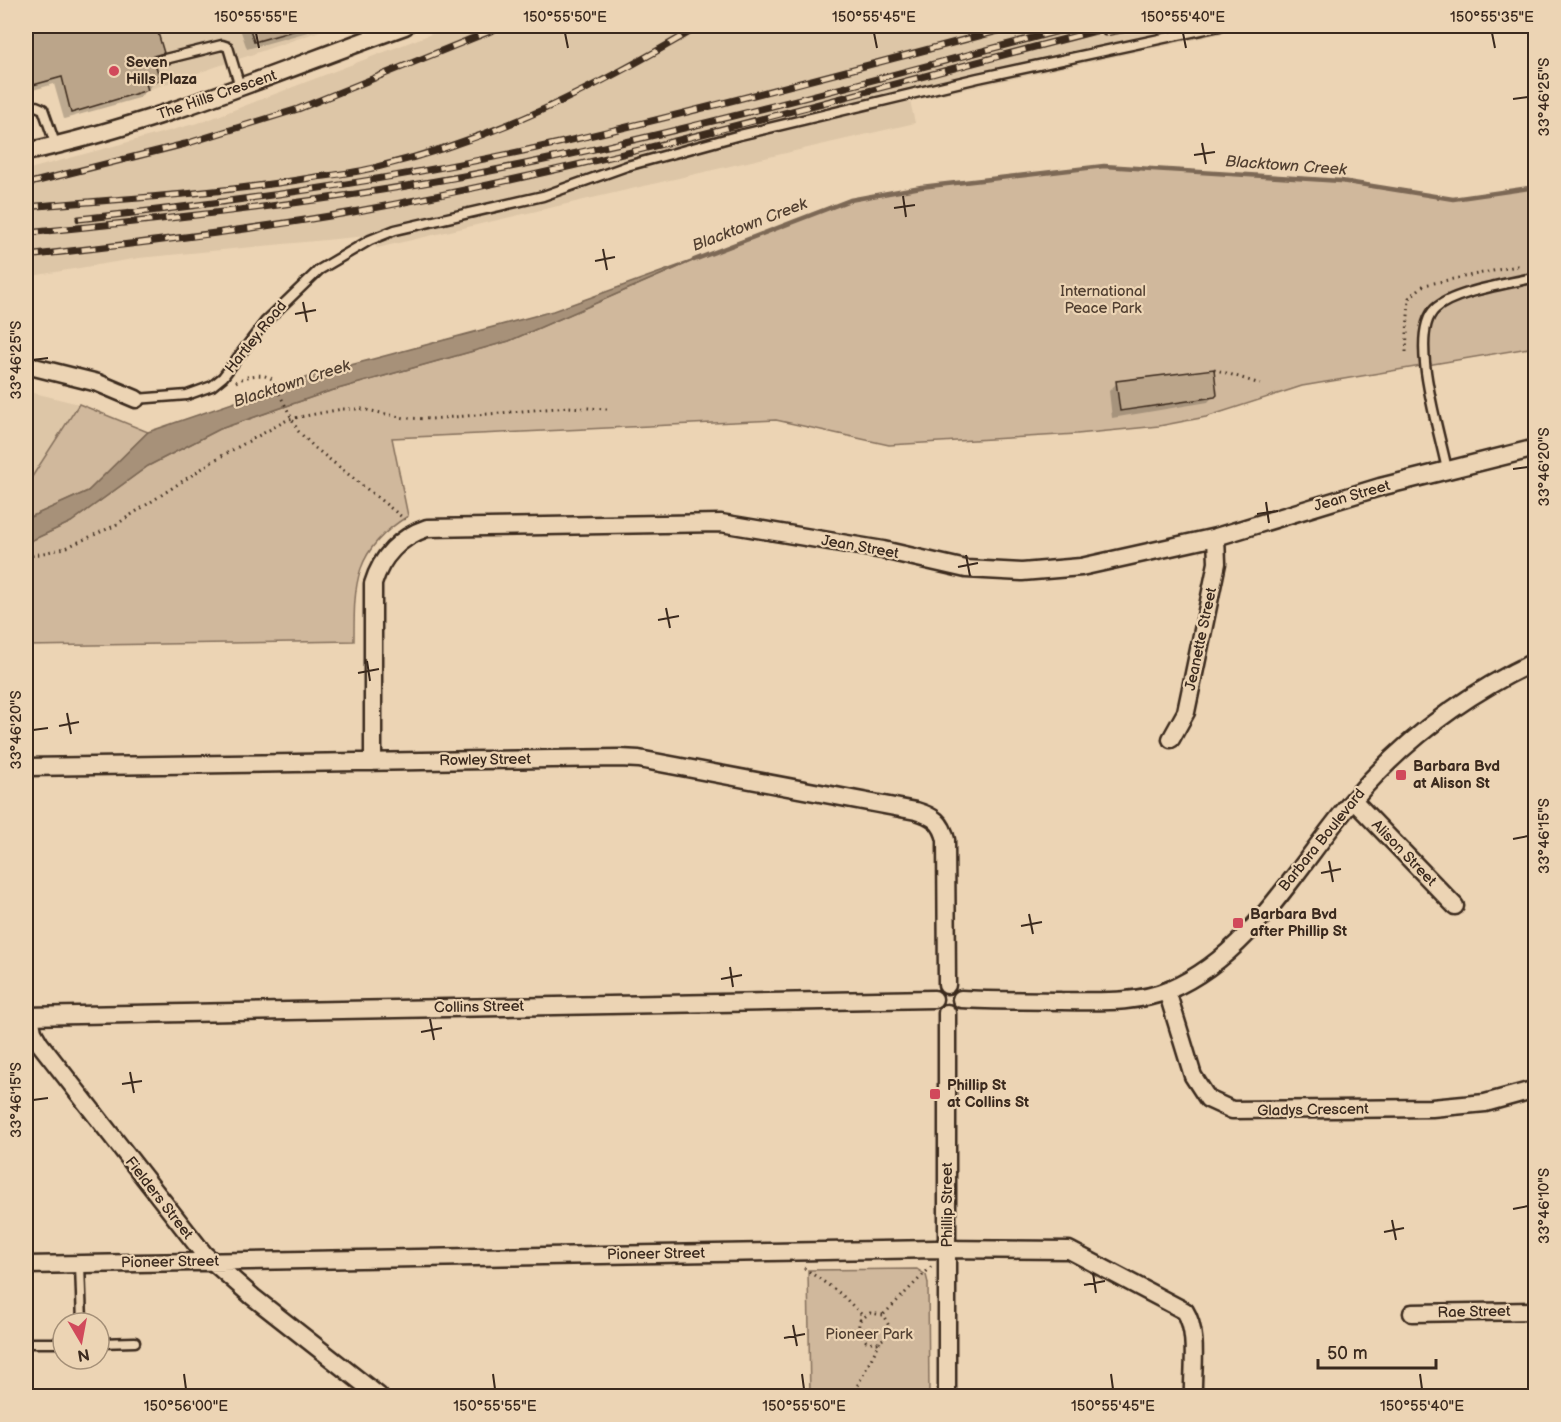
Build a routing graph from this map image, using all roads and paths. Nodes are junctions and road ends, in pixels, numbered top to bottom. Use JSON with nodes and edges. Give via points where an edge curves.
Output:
{"nodes":[{"id":1,"x":401,"y":26,"type":"edge"},
{"id":2,"x":1220,"y":26,"type":"edge"},
{"id":3,"x":161,"y":60,"type":"dead end"},
{"id":4,"x":240,"y":88,"type":"junction"},
{"id":5,"x":26,"y":109,"type":"edge"},
{"id":6,"x":56,"y":146,"type":"junction"},
{"id":7,"x":26,"y":152,"type":"edge"},
{"id":8,"x":1536,"y":277,"type":"edge"},
{"id":9,"x":26,"y":365,"type":"edge"},
{"id":10,"x":1214,"y":369,"type":"dead end"},
{"id":11,"x":275,"y":384,"type":"dead end"},
{"id":12,"x":1260,"y":384,"type":"dead end"},
{"id":13,"x":136,"y":399,"type":"joint"},
{"id":14,"x":608,"y":409,"type":"dead end"},
{"id":15,"x":289,"y":419,"type":"junction"},
{"id":16,"x":1536,"y":448,"type":"edge"},
{"id":17,"x":1447,"y":470,"type":"junction"},
{"id":18,"x":415,"y":532,"type":"junction"},
{"id":19,"x":1216,"y":537,"type":"junction"},
{"id":20,"x":26,"y":557,"type":"edge"},
{"id":21,"x":1536,"y":661,"type":"edge"},
{"id":22,"x":1172,"y":739,"type":"dead end"},
{"id":23,"x":373,"y":762,"type":"junction"},
{"id":24,"x":26,"y":767,"type":"edge"},
{"id":25,"x":1353,"y":800,"type":"junction"},
{"id":26,"x":1455,"y":906,"type":"dead end"},
{"id":27,"x":947,"y":985,"type":"junction"},
{"id":28,"x":1167,"y":991,"type":"junction"},
{"id":29,"x":933,"y":999,"type":"junction"},
{"id":30,"x":962,"y":999,"type":"junction"},
{"id":31,"x":947,"y":1013,"type":"junction"},
{"id":32,"x":28,"y":1016,"type":"edge"},
{"id":33,"x":1536,"y":1089,"type":"edge"},
{"id":34,"x":947,"y":1249,"type":"junction"},
{"id":35,"x":213,"y":1262,"type":"junction"},
{"id":36,"x":80,"y":1264,"type":"junction"},
{"id":37,"x":26,"y":1265,"type":"edge"},
{"id":38,"x":804,"y":1268,"type":"dead end"},
{"id":39,"x":82,"y":1311,"type":"edge"},
{"id":40,"x":1536,"y":1311,"type":"edge"},
{"id":41,"x":1412,"y":1313,"type":"dead end"},
{"id":42,"x":883,"y":1315,"type":"junction"},
{"id":43,"x":863,"y":1316,"type":"junction"},
{"id":44,"x":111,"y":1342,"type":"edge"},
{"id":45,"x":135,"y":1342,"type":"dead end"},
{"id":46,"x":880,"y":1342,"type":"junction"},
{"id":47,"x":26,"y":1343,"type":"edge"},
{"id":48,"x":51,"y":1343,"type":"edge"},
{"id":49,"x":379,"y":1396,"type":"edge"},
{"id":50,"x":852,"y":1396,"type":"edge"},
{"id":51,"x":946,"y":1396,"type":"edge"},
{"id":52,"x":1193,"y":1396,"type":"edge"}],
"edges":[{"from":1,"to":4,"type":"street","name":"The Hills Crescent"},
{"from":2,"to":13,"type":"lane","name":"Hartley Road","via":[[740,135],[627,166],[543,196],[415,225],[370,240],[304,283],[265,322],[212,386],[188,395]]},
{"from":3,"to":4,"type":"lane","via":[[222,45],[228,47]]},
{"from":4,"to":6,"type":"street","name":"The Hills Crescent"},
{"from":5,"to":6,"type":"lane","via":[[43,109]]},
{"from":6,"to":7,"type":"street","name":"The Hills Crescent"},
{"from":8,"to":17,"type":"lane","via":[[1459,297],[1431,314],[1423,364]]},
{"from":9,"to":13,"type":"street","name":"Hartley Road","via":[[98,383]]},
{"from":10,"to":12,"type":"path"},
{"from":11,"to":15,"type":"path"},
{"from":14,"to":15,"type":"path","via":[[568,407],[431,419],[342,409]]},
{"from":15,"to":18,"type":"path","via":[[314,447],[406,519]]},
{"from":15,"to":20,"type":"path","via":[[218,458],[114,526],[65,548]]},
{"from":16,"to":17,"type":"street","name":"Jean Street"},
{"from":17,"to":19,"type":"street","name":"Jean Street"},
{"from":18,"to":19,"type":"street","name":"Jean Street","via":[[437,526],[721,522],[883,550],[966,569],[1022,572],[1082,567]]},
{"from":18,"to":23,"type":"street","name":"Jean Street","via":[[386,557],[373,584]]},
{"from":19,"to":22,"type":"street","name":"Jeanette Street","via":[[1217,563],[1186,712]]},
{"from":21,"to":25,"type":"street","name":"Barbara Boulevard","via":[[1476,693],[1438,720],[1391,760]]},
{"from":23,"to":24,"type":"street","name":"Rowley Street"},
{"from":23,"to":27,"type":"street","name":"Rowley Street","via":[[639,759],[931,815],[944,829],[946,840]]},
{"from":25,"to":26,"type":"street","name":"Alison Street"},
{"from":25,"to":28,"type":"street","name":"Barbara Boulevard","via":[[1235,946],[1209,968]]},
{"from":27,"to":29,"type":"street","via":[[936,991]]},
{"from":27,"to":30,"type":"street","via":[[957,989]]},
{"from":28,"to":30,"type":"street","name":"Barbara Boulevard","via":[[1115,1000]]},
{"from":28,"to":33,"type":"street","name":"Gladys Crescent","via":[[1193,1076],[1208,1099],[1232,1110],[1432,1108],[1485,1103]]},
{"from":29,"to":31,"type":"street","via":[[936,1007]]},
{"from":29,"to":32,"type":"street","name":"Collins Street"},
{"from":30,"to":31,"type":"street","via":[[957,1010]]},
{"from":31,"to":34,"type":"street","name":"Phillip Street"},
{"from":32,"to":35,"type":"street","name":"Fielders Street","via":[[40,1044]]},
{"from":34,"to":35,"type":"street","name":"Pioneer Street"},
{"from":34,"to":42,"type":"path"},
{"from":34,"to":51,"type":"street","name":"Phillip Street"},
{"from":34,"to":52,"type":"street","name":"Pioneer Street","via":[[1069,1250],[1177,1306],[1190,1320]]},
{"from":35,"to":36,"type":"street","name":"Pioneer Street"},
{"from":35,"to":49,"type":"street","name":"Fielders Street"},
{"from":36,"to":37,"type":"street","name":"Pioneer Street"},
{"from":36,"to":39,"type":"lane"},
{"from":38,"to":43,"type":"path","via":[[841,1294]]},
{"from":40,"to":41,"type":"street","name":"Rae Street"},
{"from":42,"to":43,"type":"path","via":[[873,1312]]},
{"from":42,"to":46,"type":"path","via":[[889,1330]]},
{"from":43,"to":46,"type":"path","via":[[858,1329],[862,1338],[870,1343]]},
{"from":44,"to":45,"type":"lane"},
{"from":46,"to":50,"type":"path"},
{"from":47,"to":48,"type":"lane"}]}
